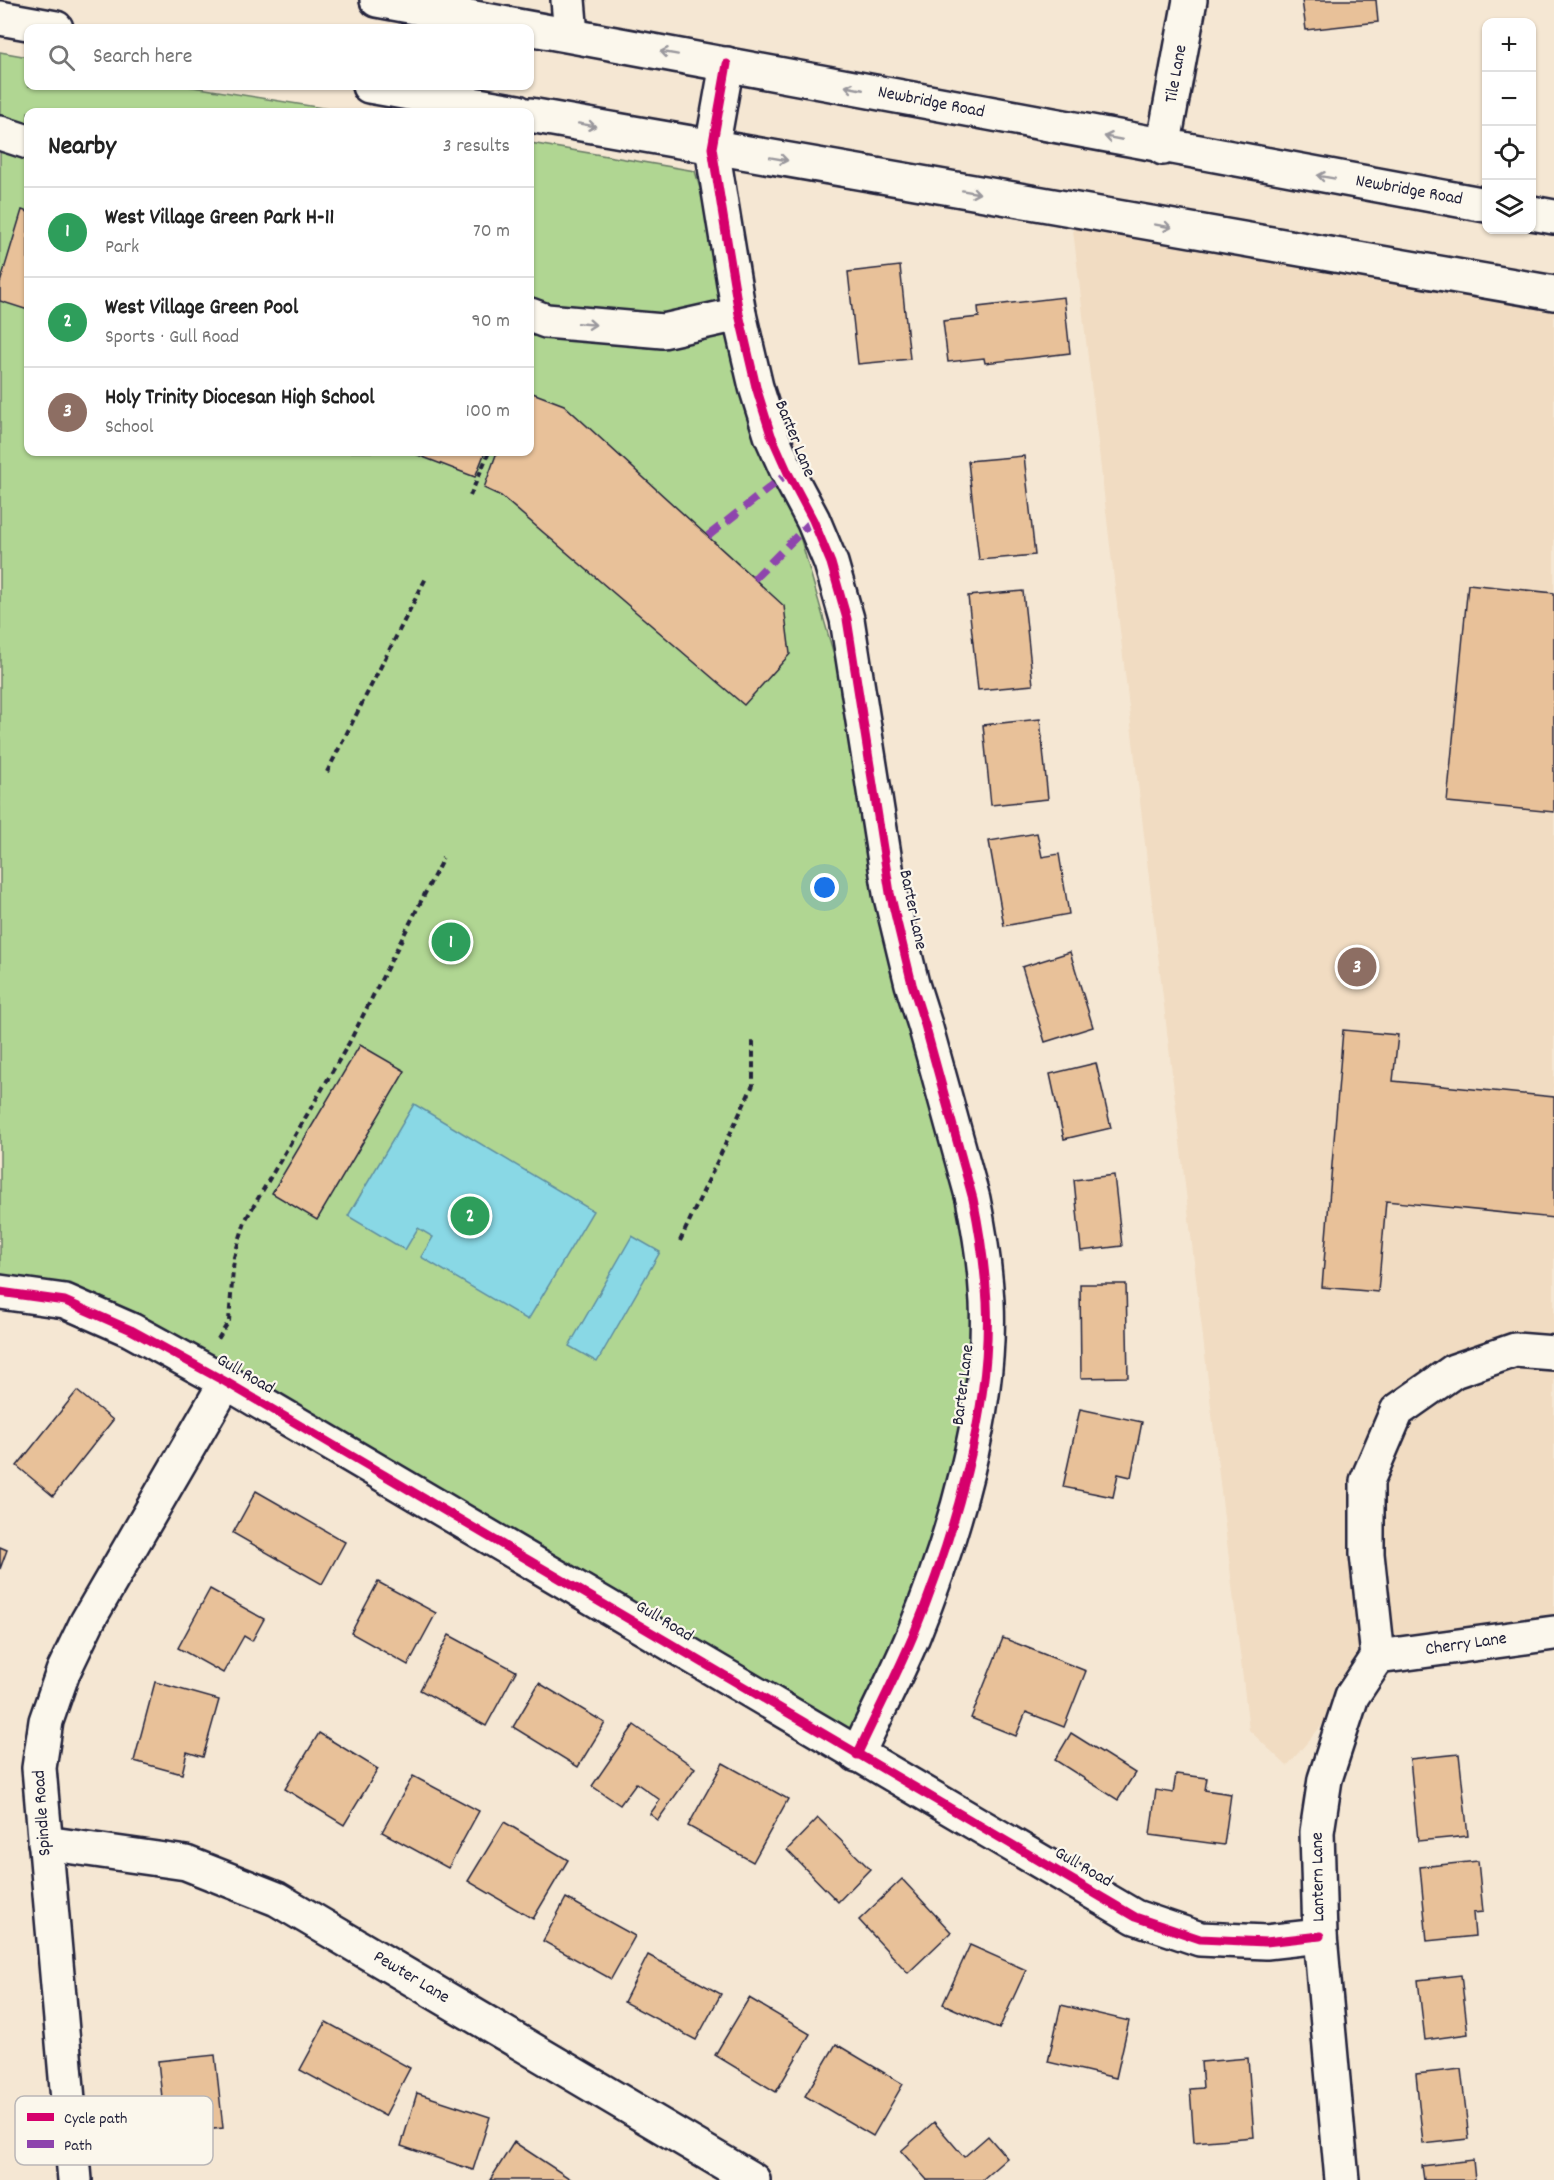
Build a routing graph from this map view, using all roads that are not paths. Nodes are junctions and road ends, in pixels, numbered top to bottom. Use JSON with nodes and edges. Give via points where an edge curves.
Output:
{"nodes":[{"id":1,"x":377,"y":0,"type":"edge"},
{"id":2,"x":568,"y":0,"type":"edge"},
{"id":3,"x":1190,"y":0,"type":"edge"},
{"id":4,"x":0,"y":18,"type":"edge"},
{"id":5,"x":34,"y":24,"type":"edge"},
{"id":6,"x":510,"y":24,"type":"edge"},
{"id":7,"x":534,"y":28,"type":"edge"},
{"id":8,"x":571,"y":35,"type":"junction"},
{"id":9,"x":727,"y":64,"type":"junction"},
{"id":10,"x":392,"y":90,"type":"edge"},
{"id":11,"x":495,"y":108,"type":"edge"},
{"id":12,"x":534,"y":116,"type":"edge"},
{"id":13,"x":0,"y":133,"type":"edge"},
{"id":14,"x":24,"y":141,"type":"edge"},
{"id":15,"x":712,"y":148,"type":"junction"},
{"id":16,"x":1163,"y":148,"type":"junction"},
{"id":17,"x":1482,"y":204,"type":"edge"},
{"id":18,"x":1536,"y":214,"type":"edge"},
{"id":19,"x":1554,"y":217,"type":"edge"},
{"id":20,"x":1554,"y":293,"type":"edge"},
{"id":21,"x":739,"y":314,"type":"junction"},
{"id":22,"x":534,"y":316,"type":"edge"},
{"id":23,"x":0,"y":1292,"type":"edge"},
{"id":24,"x":1554,"y":1353,"type":"edge"},
{"id":25,"x":213,"y":1375,"type":"junction"},
{"id":26,"x":1554,"y":1633,"type":"edge"},
{"id":27,"x":1378,"y":1657,"type":"junction"},
{"id":28,"x":857,"y":1755,"type":"junction"},
{"id":29,"x":45,"y":1843,"type":"junction"},
{"id":30,"x":1320,"y":1936,"type":"junction"},
{"id":31,"x":68,"y":2096,"type":"edge"},
{"id":32,"x":74,"y":2165,"type":"edge"},
{"id":33,"x":75,"y":2180,"type":"edge"},
{"id":34,"x":753,"y":2180,"type":"edge"},
{"id":35,"x":1342,"y":2180,"type":"edge"}],
"edges":[{"from":1,"to":6,"type":"street","name":"Newbridge Road"},
{"from":2,"to":8,"type":"street"},
{"from":3,"to":16,"type":"street","name":"Tile Lane"},
{"from":4,"to":5,"type":"street"},
{"from":7,"to":8,"type":"street","name":"Newbridge Road"},
{"from":9,"to":8,"type":"street","name":"Newbridge Road","one_way":true},
{"from":9,"to":15,"type":"street","name":"Barter Lane"},
{"from":16,"to":9,"type":"street","name":"Newbridge Road","one_way":true},
{"from":10,"to":11,"type":"street"},
{"from":12,"to":15,"type":"street","one_way":true},
{"from":13,"to":14,"type":"street"},
{"from":15,"to":20,"type":"street","one_way":true},
{"from":15,"to":21,"type":"street","name":"Barter Lane"},
{"from":17,"to":16,"type":"street","name":"Newbridge Road","one_way":true},
{"from":18,"to":19,"type":"street"},
{"from":22,"to":21,"type":"street","one_way":true,"via":[[546,321],[663,331]]},
{"from":21,"to":28,"type":"street","name":"Barter Lane","via":[[771,435],[813,520],[841,595],[890,893],[973,1199],[987,1303],[980,1411],[956,1516],[913,1637]]},
{"from":23,"to":25,"type":"street","name":"Gull Road","via":[[65,1301],[131,1330]]},
{"from":24,"to":27,"type":"street","via":[[1515,1350],[1454,1371],[1397,1412],[1367,1481],[1367,1554]]},
{"from":25,"to":28,"type":"street","name":"Gull Road"},
{"from":25,"to":29,"type":"street","name":"Spindle Road","via":[[63,1672],[46,1720],[39,1768]]},
{"from":26,"to":27,"type":"street","name":"Cherry Lane"},
{"from":27,"to":30,"type":"street","name":"Lantern Lane","via":[[1352,1696],[1325,1779],[1317,1832]]},
{"from":28,"to":30,"type":"street","name":"Gull Road","via":[[1135,1917],[1200,1939],[1266,1942]]},
{"from":29,"to":31,"type":"street","name":"Spindle Road"},
{"from":29,"to":34,"type":"street","name":"Pewter Lane","via":[[186,1863],[277,1899]]},
{"from":30,"to":35,"type":"street","name":"Lantern Lane"},
{"from":32,"to":33,"type":"street","name":"Spindle Road"}]}
